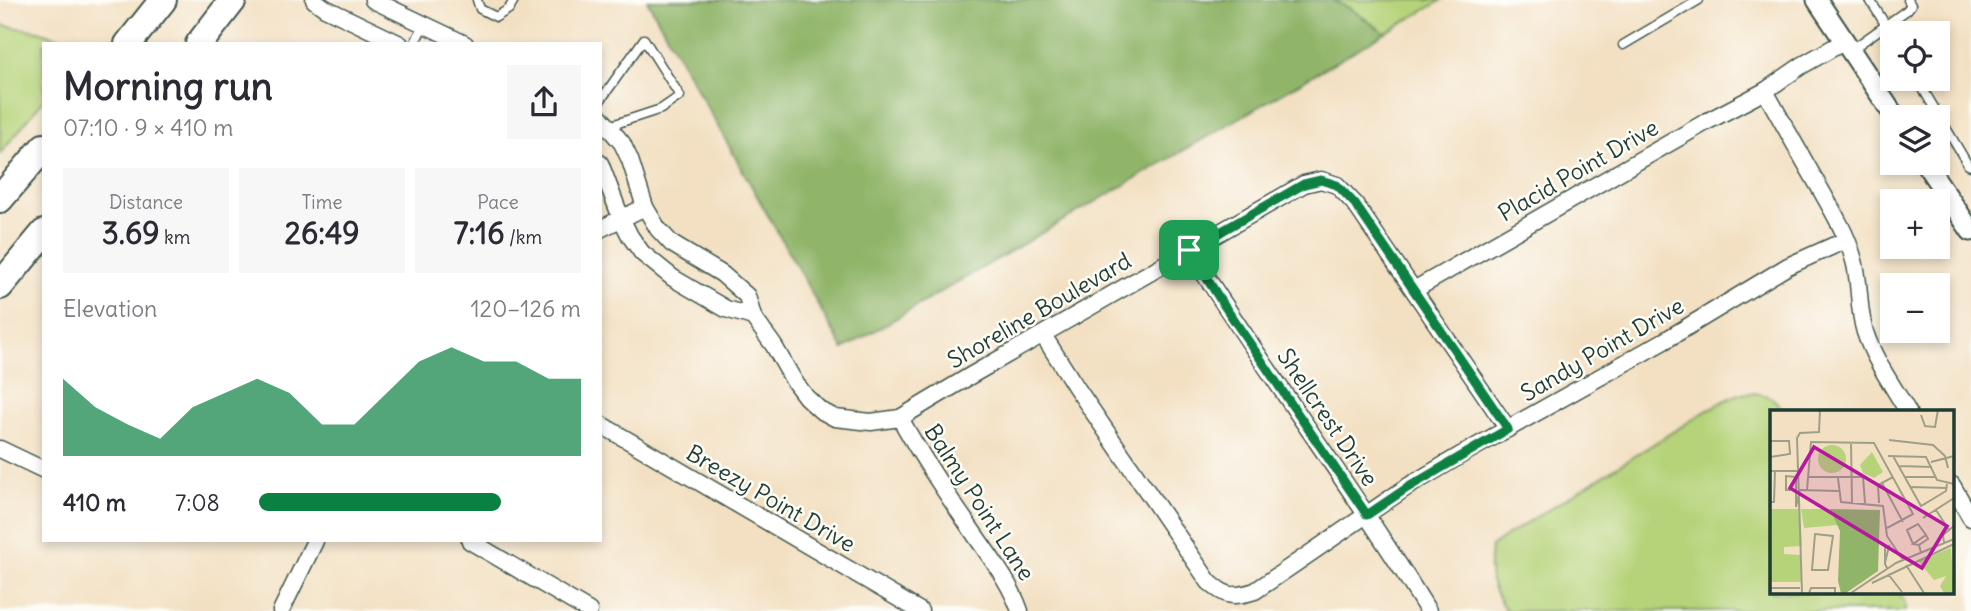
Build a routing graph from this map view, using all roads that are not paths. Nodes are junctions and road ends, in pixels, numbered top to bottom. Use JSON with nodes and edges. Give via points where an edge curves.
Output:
{"nodes":[{"id":1,"x":163,"y":0,"type":"edge"},
{"id":2,"x":233,"y":0,"type":"edge"},
{"id":3,"x":314,"y":0,"type":"edge"},
{"id":4,"x":373,"y":0,"type":"edge"},
{"id":5,"x":477,"y":0,"type":"edge"},
{"id":6,"x":514,"y":0,"type":"edge"},
{"id":7,"x":1699,"y":0,"type":"edge"},
{"id":8,"x":1817,"y":0,"type":"edge"},
{"id":9,"x":1870,"y":0,"type":"edge"},
{"id":10,"x":1912,"y":2,"type":"edge"},
{"id":11,"x":1883,"y":21,"type":"edge"},
{"id":12,"x":1891,"y":21,"type":"edge"},
{"id":13,"x":424,"y":25,"type":"junction"},
{"id":14,"x":1880,"y":28,"type":"edge"},
{"id":15,"x":130,"y":42,"type":"edge"},
{"id":16,"x":201,"y":42,"type":"edge"},
{"id":17,"x":396,"y":42,"type":"edge"},
{"id":18,"x":415,"y":42,"type":"edge"},
{"id":19,"x":461,"y":42,"type":"edge"},
{"id":20,"x":1623,"y":45,"type":"dead end"},
{"id":21,"x":1848,"y":45,"type":"junction"},
{"id":22,"x":1924,"y":91,"type":"edge"},
{"id":23,"x":1765,"y":92,"type":"junction"},
{"id":24,"x":602,"y":98,"type":"edge"},
{"id":25,"x":1887,"y":105,"type":"edge"},
{"id":26,"x":602,"y":119,"type":"edge"},
{"id":27,"x":42,"y":149,"type":"edge"},
{"id":28,"x":1971,"y":166,"type":"edge"},
{"id":29,"x":602,"y":168,"type":"edge"},
{"id":30,"x":1933,"y":175,"type":"edge"},
{"id":31,"x":0,"y":199,"type":"edge"},
{"id":32,"x":645,"y":207,"type":"junction"},
{"id":33,"x":621,"y":218,"type":"junction"},
{"id":34,"x":602,"y":228,"type":"edge"},
{"id":35,"x":1971,"y":231,"type":"edge"},
{"id":36,"x":42,"y":235,"type":"edge"},
{"id":37,"x":1846,"y":240,"type":"junction"},
{"id":38,"x":1189,"y":250,"type":"junction"},
{"id":39,"x":0,"y":286,"type":"edge"},
{"id":40,"x":1414,"y":290,"type":"junction"},
{"id":41,"x":753,"y":317,"type":"junction"},
{"id":42,"x":1043,"y":335,"type":"junction"},
{"id":43,"x":1907,"y":410,"type":"edge"},
{"id":44,"x":900,"y":418,"type":"junction"},
{"id":45,"x":602,"y":425,"type":"edge"},
{"id":46,"x":1508,"y":429,"type":"junction"},
{"id":47,"x":0,"y":449,"type":"edge"},
{"id":48,"x":42,"y":469,"type":"edge"},
{"id":49,"x":1954,"y":488,"type":"edge"},
{"id":50,"x":1367,"y":515,"type":"junction"},
{"id":51,"x":1971,"y":518,"type":"edge"},
{"id":52,"x":315,"y":542,"type":"edge"},
{"id":53,"x":472,"y":542,"type":"edge"},
{"id":54,"x":281,"y":611,"type":"edge"},
{"id":55,"x":589,"y":611,"type":"edge"},
{"id":56,"x":920,"y":611,"type":"edge"},
{"id":57,"x":1020,"y":611,"type":"edge"},
{"id":58,"x":1428,"y":611,"type":"edge"}],
"edges":[{"from":1,"to":15,"type":"main road"},
{"from":2,"to":16,"type":"main road"},
{"from":3,"to":17,"type":"street"},
{"from":4,"to":13,"type":"street"},
{"from":5,"to":6,"type":"lane","via":[[480,9],[496,17]]},
{"from":7,"to":20,"type":"lane"},
{"from":8,"to":21,"type":"street"},
{"from":9,"to":11,"type":"lane"},
{"from":10,"to":12,"type":"lane"},
{"from":13,"to":18,"type":"lane"},
{"from":13,"to":19,"type":"street"},
{"from":14,"to":21,"type":"lane"},
{"from":21,"to":23,"type":"street","name":"Placid Point Drive","via":[[1801,66]]},
{"from":21,"to":25,"type":"street"},
{"from":22,"to":28,"type":"lane"},
{"from":23,"to":37,"type":"street"},
{"from":23,"to":40,"type":"street","name":"Placid Point Drive"},
{"from":24,"to":26,"type":"lane","via":[[644,39],[680,96],[661,109]]},
{"from":26,"to":32,"type":"street","name":"Shoreline Boulevard","via":[[622,143]]},
{"from":27,"to":31,"type":"main road"},
{"from":29,"to":33,"type":"street"},
{"from":30,"to":35,"type":"street"},
{"from":32,"to":33,"type":"street"},
{"from":32,"to":41,"type":"street","name":"Shoreline Boulevard","via":[[672,244],[747,296]]},
{"from":33,"to":34,"type":"street"},
{"from":33,"to":41,"type":"street","via":[[642,253],[673,278],[726,309]]},
{"from":36,"to":39,"type":"main road"},
{"from":37,"to":43,"type":"street","via":[[1871,349]]},
{"from":37,"to":46,"type":"street","name":"Sandy Point Drive","via":[[1788,266]]},
{"from":38,"to":40,"type":"street","name":"Shoreline Boulevard","via":[[1304,184],[1321,180],[1337,185],[1355,204]]},
{"from":38,"to":42,"type":"street","name":"Shoreline Boulevard"},
{"from":38,"to":50,"type":"street","name":"Shellcrest Drive"},
{"from":40,"to":46,"type":"street","name":"Shoreline Boulevard"},
{"from":41,"to":44,"type":"street","name":"Shoreline Boulevard","via":[[794,381],[820,410],[852,421]]},
{"from":42,"to":44,"type":"street","name":"Shoreline Boulevard"},
{"from":42,"to":50,"type":"street","name":"Sandy Point Drive","via":[[1209,582],[1222,593],[1238,597],[1255,590]]},
{"from":44,"to":57,"type":"street","name":"Balmy Point Lane","via":[[1013,593]]},
{"from":45,"to":56,"type":"street","name":"Breezy Point Drive"},
{"from":46,"to":50,"type":"street","name":"Sandy Point Drive"},
{"from":47,"to":48,"type":"street"},
{"from":49,"to":51,"type":"street"},
{"from":50,"to":58,"type":"street","name":"Shellcrest Drive"},
{"from":52,"to":54,"type":"street"},
{"from":53,"to":55,"type":"street"}]}
